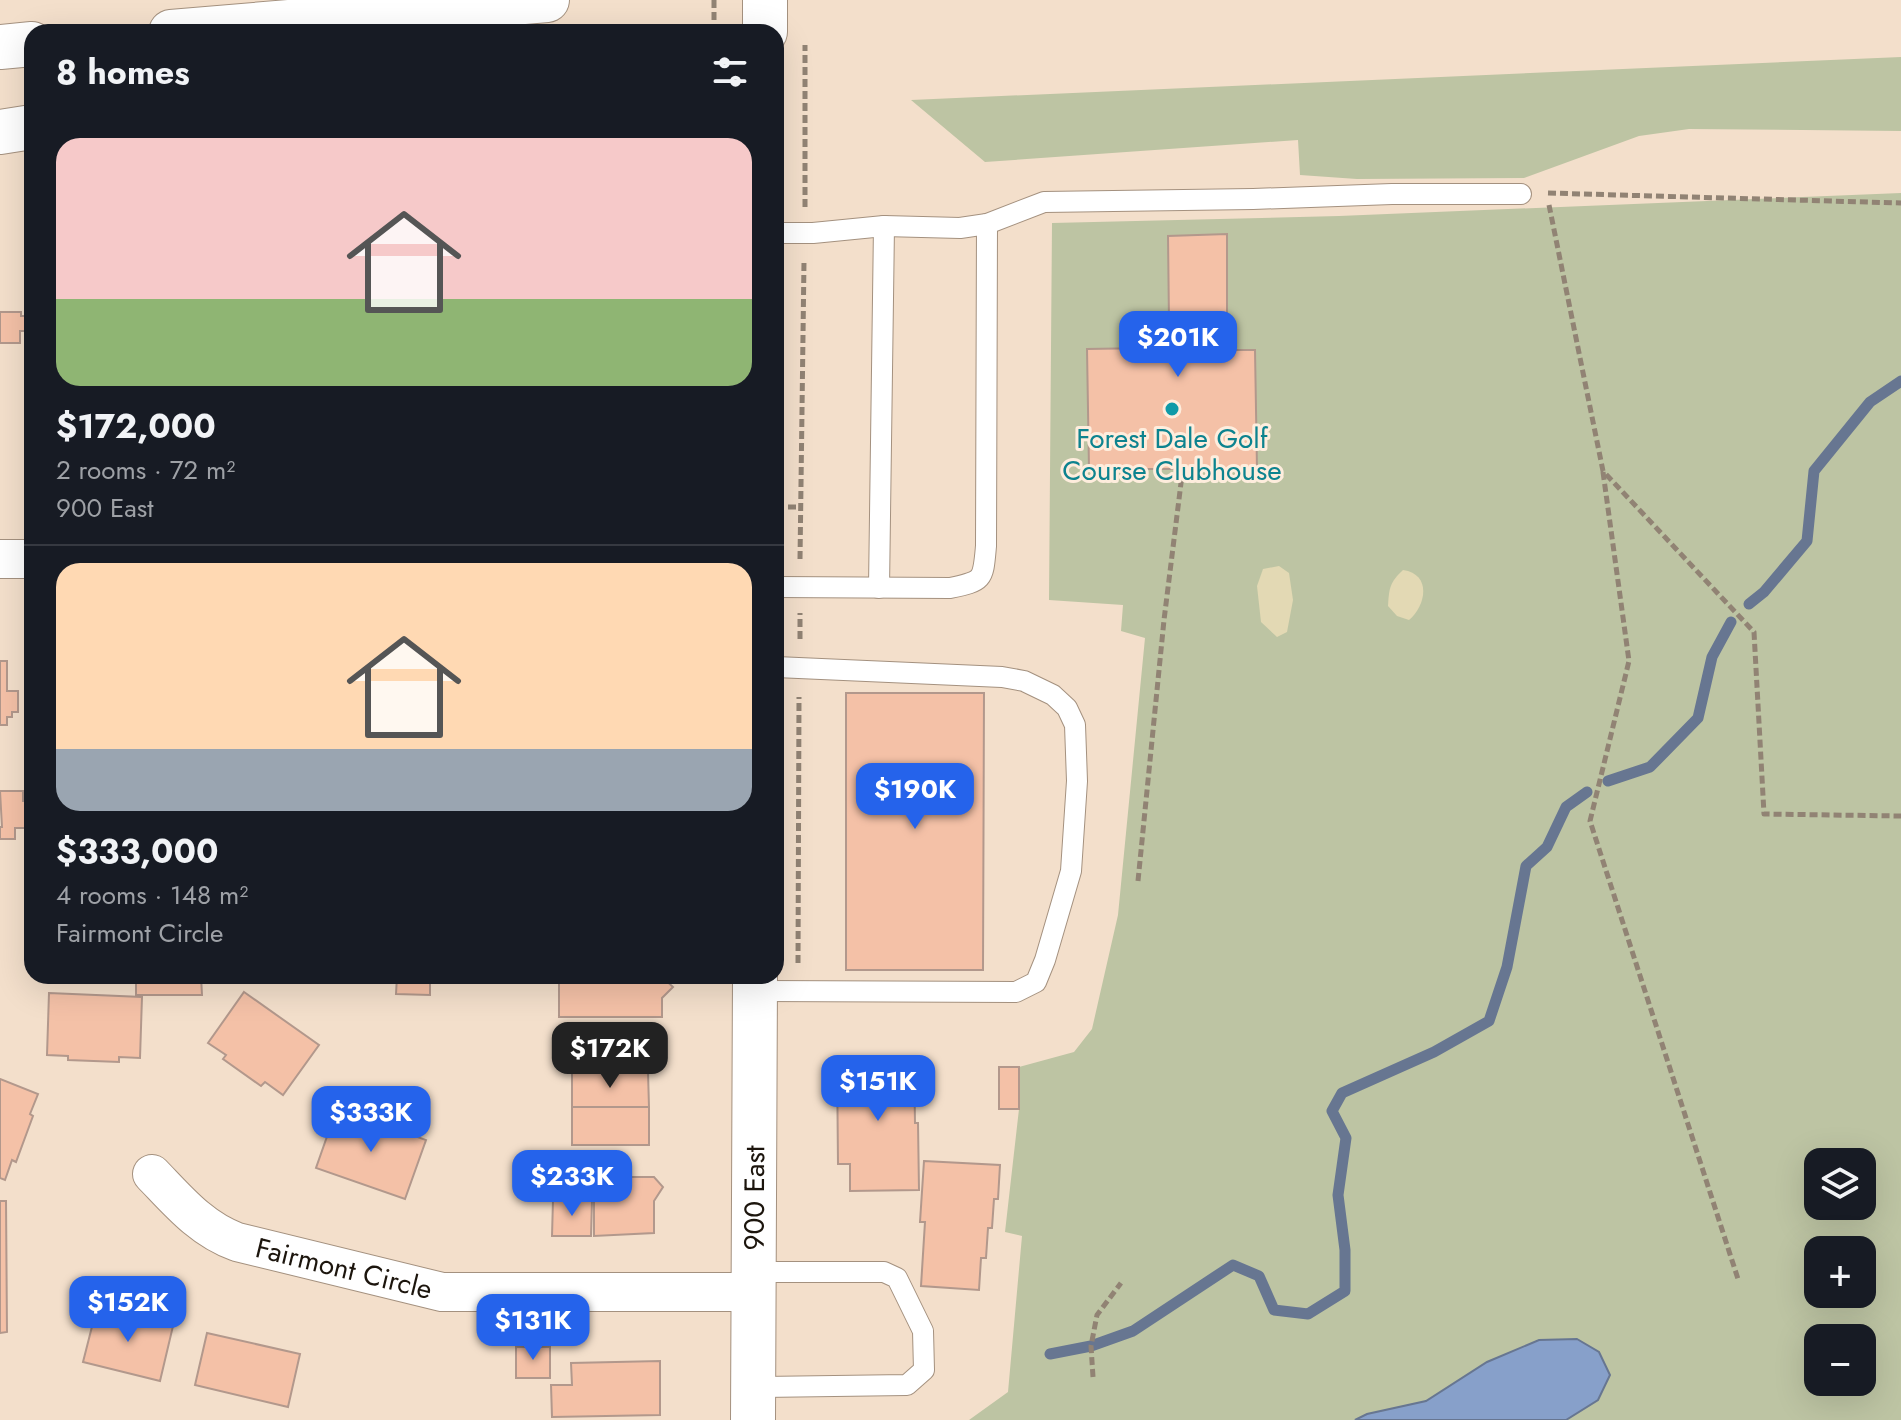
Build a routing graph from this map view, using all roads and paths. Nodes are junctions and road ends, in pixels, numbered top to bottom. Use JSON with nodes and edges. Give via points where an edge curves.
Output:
{"nodes":[{"id":1,"x":714,"y":0,"type":"edge"},
{"id":2,"x":765,"y":0,"type":"edge"},
{"id":3,"x":528,"y":2,"type":"edge"},
{"id":4,"x":266,"y":24,"type":"edge"},
{"id":5,"x":433,"y":24,"type":"edge"},
{"id":6,"x":714,"y":24,"type":"edge"},
{"id":7,"x":780,"y":24,"type":"edge"},
{"id":8,"x":785,"y":32,"type":"edge"},
{"id":9,"x":24,"y":45,"type":"edge"},
{"id":10,"x":0,"y":47,"type":"edge"},
{"id":11,"x":24,"y":128,"type":"edge"},
{"id":12,"x":0,"y":132,"type":"edge"},
{"id":13,"x":1521,"y":194,"type":"dead end"},
{"id":14,"x":1901,"y":203,"type":"edge"},
{"id":15,"x":987,"y":224,"type":"junction"},
{"id":16,"x":884,"y":226,"type":"junction"},
{"id":17,"x":784,"y":233,"type":"edge"},
{"id":18,"x":805,"y":233,"type":"junction"},
{"id":19,"x":1603,"y":471,"type":"junction"},
{"id":20,"x":1182,"y":475,"type":"dead end"},
{"id":21,"x":784,"y":507,"type":"edge"},
{"id":22,"x":801,"y":507,"type":"junction"},
{"id":23,"x":0,"y":559,"type":"edge"},
{"id":24,"x":24,"y":559,"type":"edge"},
{"id":25,"x":784,"y":587,"type":"edge"},
{"id":26,"x":800,"y":587,"type":"junction"},
{"id":27,"x":879,"y":588,"type":"junction"},
{"id":28,"x":784,"y":667,"type":"edge"},
{"id":29,"x":799,"y":668,"type":"junction"},
{"id":30,"x":1901,"y":816,"type":"edge"},
{"id":31,"x":1138,"y":881,"type":"dead end"},
{"id":32,"x":754,"y":984,"type":"edge"},
{"id":33,"x":797,"y":992,"type":"junction"},
{"id":34,"x":152,"y":1174,"type":"dead end"},
{"id":35,"x":753,"y":1282,"type":"junction"},
{"id":36,"x":1739,"y":1282,"type":"dead end"},
{"id":37,"x":1121,"y":1283,"type":"dead end"},
{"id":38,"x":1093,"y":1377,"type":"dead end"},
{"id":39,"x":753,"y":1403,"type":"edge"}],
"edges":[{"from":1,"to":6,"type":"path"},
{"from":2,"to":7,"type":"main road"},
{"from":3,"to":4,"type":"main road"},
{"from":3,"to":5,"type":"main road"},
{"from":8,"to":18,"type":"path"},
{"from":9,"to":10,"type":"main road"},
{"from":11,"to":12,"type":"main road"},
{"from":13,"to":15,"type":"lane","via":[[1044,202]]},
{"from":14,"to":19,"type":"path","via":[[1546,193]]},
{"from":15,"to":16,"type":"lane"},
{"from":15,"to":27,"type":"lane","via":[[984,573],[974,583],[950,588]]},
{"from":16,"to":18,"type":"lane"},
{"from":16,"to":27,"type":"lane"},
{"from":17,"to":18,"type":"lane"},
{"from":18,"to":22,"type":"path"},
{"from":19,"to":30,"type":"path","via":[[1754,632],[1764,814]]},
{"from":19,"to":36,"type":"path","via":[[1629,661],[1590,821]]},
{"from":20,"to":31,"type":"path"},
{"from":21,"to":22,"type":"path"},
{"from":22,"to":26,"type":"path"},
{"from":23,"to":24,"type":"street"},
{"from":25,"to":26,"type":"lane"},
{"from":26,"to":27,"type":"lane"},
{"from":26,"to":29,"type":"path"},
{"from":28,"to":29,"type":"lane"},
{"from":29,"to":33,"type":"path"},
{"from":29,"to":33,"type":"lane","via":[[1024,681],[1067,708],[1075,725],[1077,781],[1071,871],[1036,982],[1016,992]]},
{"from":32,"to":33,"type":"lane"},
{"from":32,"to":35,"type":"main road","name":"900 East"},
{"from":34,"to":35,"type":"street","name":"Fairmont Circle","via":[[193,1217],[220,1236],[442,1292]]},
{"from":35,"to":39,"type":"main road","name":"900 East"},
{"from":35,"to":39,"type":"lane","via":[[884,1272],[897,1278],[923,1331],[924,1370],[907,1385]]},
{"from":37,"to":38,"type":"path","via":[[1097,1315]]}]}
